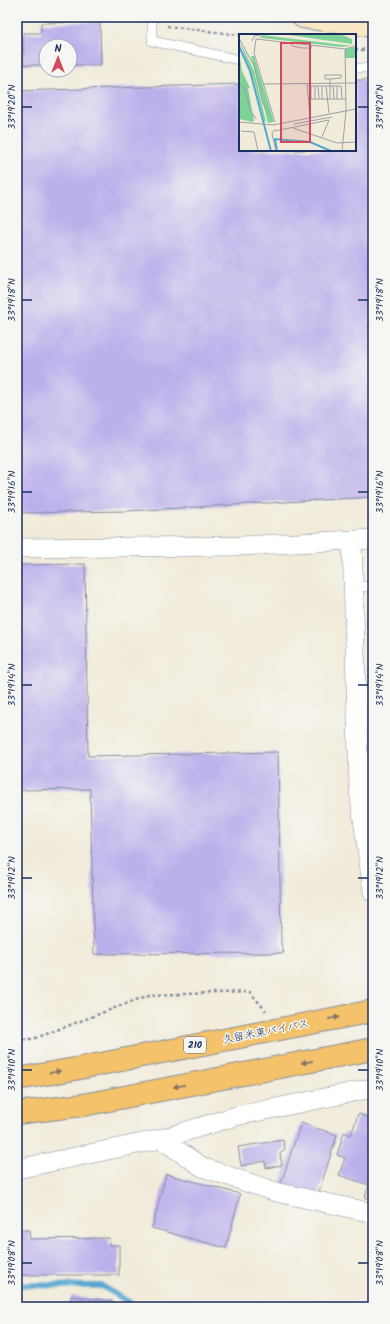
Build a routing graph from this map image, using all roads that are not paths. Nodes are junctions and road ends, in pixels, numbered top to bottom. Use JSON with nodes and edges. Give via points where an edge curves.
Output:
{"nodes":[{"id":1,"x":152,"y":17,"type":"edge"},
{"id":2,"x":303,"y":17,"type":"edge"},
{"id":3,"x":373,"y":26,"type":"edge"},
{"id":4,"x":239,"y":60,"type":"edge"},
{"id":5,"x":356,"y":68,"type":"edge"},
{"id":6,"x":373,"y":68,"type":"edge"},
{"id":7,"x":373,"y":539,"type":"edge"},
{"id":8,"x":352,"y":540,"type":"junction"},
{"id":9,"x":17,"y":548,"type":"edge"},
{"id":10,"x":373,"y":586,"type":"edge"},
{"id":11,"x":354,"y":587,"type":"junction"},
{"id":12,"x":366,"y":757,"type":"edge"},
{"id":13,"x":373,"y":892,"type":"edge"},
{"id":14,"x":373,"y":1011,"type":"edge"},
{"id":15,"x":373,"y":1049,"type":"edge"},
{"id":16,"x":17,"y":1079,"type":"edge"},
{"id":17,"x":373,"y":1088,"type":"edge"},
{"id":18,"x":17,"y":1113,"type":"edge"},
{"id":19,"x":161,"y":1138,"type":"junction"},
{"id":20,"x":17,"y":1169,"type":"edge"},
{"id":21,"x":373,"y":1213,"type":"edge"}],
"edges":[{"from":1,"to":4,"type":"lane","via":[[152,41]]},
{"from":2,"to":3,"type":"street"},
{"from":5,"to":6,"type":"lane"},
{"from":7,"to":8,"type":"street"},
{"from":8,"to":9,"type":"street","via":[[240,546]]},
{"from":8,"to":11,"type":"street"},
{"from":10,"to":11,"type":"lane"},
{"from":11,"to":12,"type":"street"},
{"from":12,"to":13,"type":"street","via":[[359,790]]},
{"from":16,"to":14,"type":"highway","name":"久留米東バイパス","number":"210","one_way":true},
{"from":15,"to":18,"type":"highway","one_way":true,"via":[[83,1104]]},
{"from":17,"to":19,"type":"street","via":[[236,1116]]},
{"from":19,"to":20,"type":"street"},
{"from":19,"to":21,"type":"street","via":[[202,1167],[276,1192]]}]}
